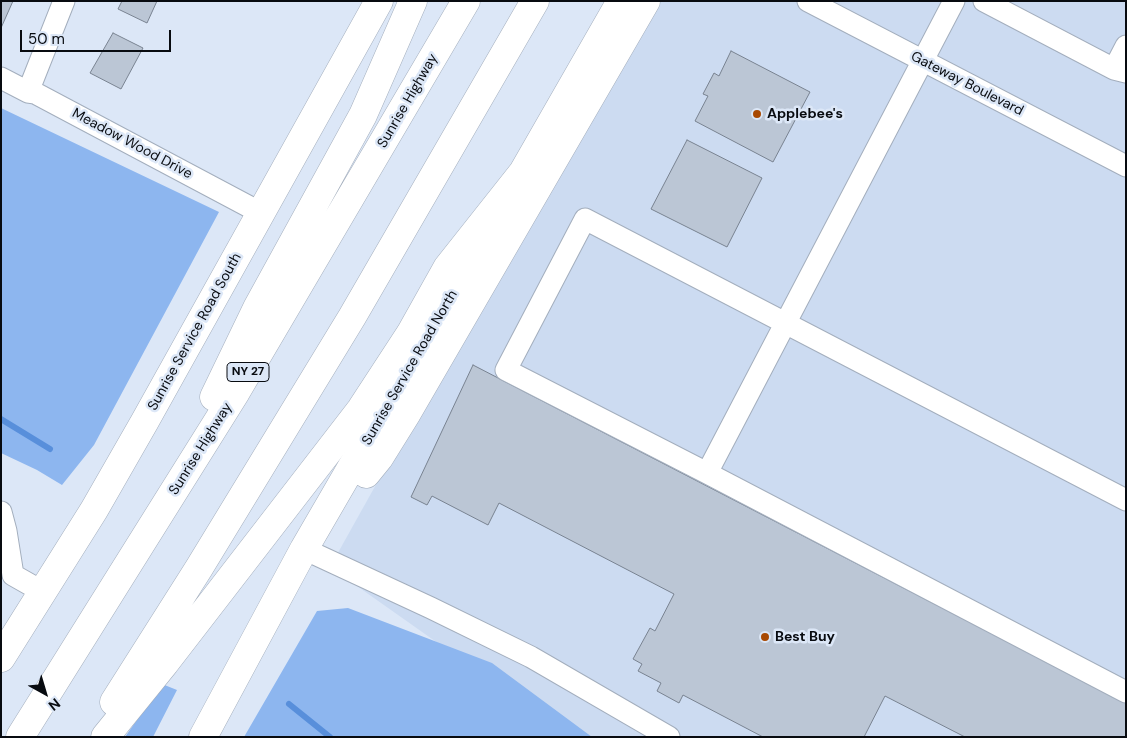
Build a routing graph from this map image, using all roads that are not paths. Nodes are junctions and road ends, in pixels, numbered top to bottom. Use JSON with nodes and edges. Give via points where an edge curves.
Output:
{"nodes":[{"id":1,"x":64,"y":1,"type":"edge"},
{"id":2,"x":379,"y":1,"type":"edge"},
{"id":3,"x":413,"y":1,"type":"edge"},
{"id":4,"x":466,"y":1,"type":"edge"},
{"id":5,"x":535,"y":1,"type":"edge"},
{"id":6,"x":612,"y":1,"type":"edge"},
{"id":7,"x":621,"y":1,"type":"edge"},
{"id":8,"x":646,"y":1,"type":"edge"},
{"id":9,"x":808,"y":1,"type":"edge"},
{"id":10,"x":954,"y":1,"type":"edge"},
{"id":11,"x":984,"y":1,"type":"edge"},
{"id":12,"x":1126,"y":46,"type":"edge"},
{"id":13,"x":924,"y":61,"type":"junction"},
{"id":14,"x":586,"y":63,"type":"junction"},
{"id":15,"x":1120,"y":71,"type":"edge"},
{"id":16,"x":1,"y":78,"type":"edge"},
{"id":17,"x":28,"y":92,"type":"junction"},
{"id":18,"x":1126,"y":166,"type":"edge"},
{"id":19,"x":523,"y":172,"type":"junction"},
{"id":20,"x":261,"y":213,"type":"junction"},
{"id":21,"x":785,"y":324,"type":"junction"},
{"id":22,"x":708,"y":473,"type":"junction"},
{"id":23,"x":1126,"y":500,"type":"edge"},
{"id":24,"x":1,"y":512,"type":"edge"},
{"id":25,"x":157,"y":518,"type":"junction"},
{"id":26,"x":304,"y":548,"type":"junction"},
{"id":27,"x":43,"y":592,"type":"junction"},
{"id":28,"x":1,"y":658,"type":"edge"},
{"id":29,"x":1126,"y":692,"type":"edge"},
{"id":30,"x":20,"y":737,"type":"edge"},
{"id":31,"x":92,"y":737,"type":"edge"},
{"id":32,"x":105,"y":737,"type":"edge"},
{"id":33,"x":203,"y":737,"type":"edge"},
{"id":34,"x":669,"y":737,"type":"edge"}],
"edges":[{"from":1,"to":17,"type":"street"},
{"from":2,"to":20,"type":"main road","name":"Sunrise Service Road South"},
{"from":3,"to":25,"type":"main road","via":[[363,115],[257,308]]},
{"from":4,"to":25,"type":"main road","name":"Sunrise Highway","number":"NY 27","via":[[236,392]]},
{"from":5,"to":31,"type":"main road","via":[[347,325]]},
{"from":6,"to":14,"type":"main road"},
{"from":7,"to":14,"type":"main road","name":"Sunrise Service Road North"},
{"from":8,"to":26,"type":"main road","via":[[379,458]]},
{"from":9,"to":13,"type":"street","name":"Gateway Boulevard"},
{"from":10,"to":13,"type":"street"},
{"from":11,"to":15,"type":"street"},
{"from":12,"to":15,"type":"street"},
{"from":13,"to":18,"type":"street","name":"Gateway Boulevard"},
{"from":13,"to":21,"type":"street"},
{"from":14,"to":19,"type":"main road","name":"Sunrise Service Road North"},
{"from":16,"to":17,"type":"street","name":"Meadow Wood Drive"},
{"from":17,"to":20,"type":"street","name":"Meadow Wood Drive","via":[[35,92]]},
{"from":19,"to":26,"type":"main road","name":"Sunrise Service Road North"},
{"from":19,"to":32,"type":"main road","via":[[447,268],[410,334],[361,409]]},
{"from":20,"to":27,"type":"main road","name":"Sunrise Service Road South","via":[[127,453]]},
{"from":21,"to":22,"type":"street"},
{"from":21,"to":22,"type":"street","via":[[585,219],[506,370]]},
{"from":21,"to":23,"type":"street"},
{"from":22,"to":29,"type":"street"},
{"from":24,"to":27,"type":"street","via":[[13,575]]},
{"from":25,"to":30,"type":"main road","name":"Sunrise Highway","number":"NY 27"},
{"from":26,"to":33,"type":"main road","name":"Sunrise Service Road North"},
{"from":26,"to":34,"type":"street","via":[[531,657]]},
{"from":27,"to":28,"type":"main road","name":"Sunrise Service Road South"}]}
